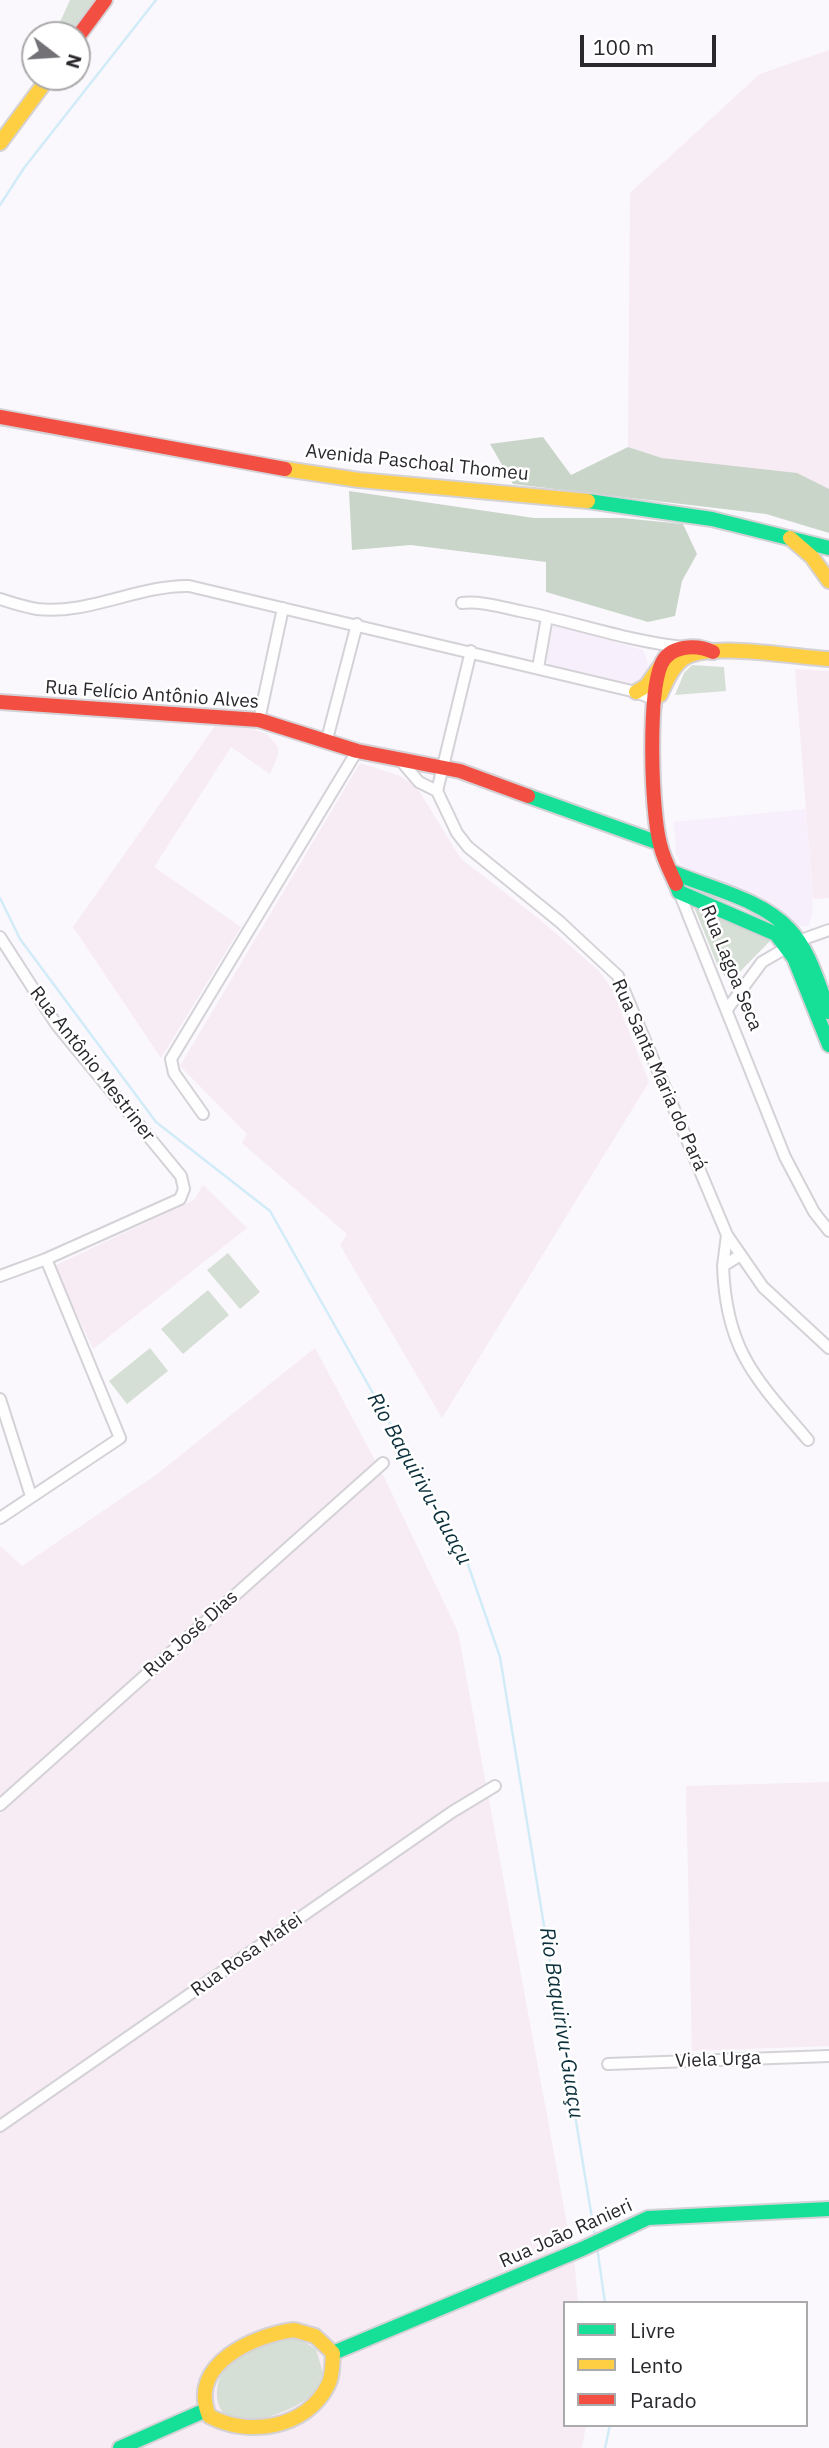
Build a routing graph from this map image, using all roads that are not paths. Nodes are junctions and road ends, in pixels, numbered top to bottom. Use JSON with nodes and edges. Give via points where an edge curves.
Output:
{"nodes":[{"id":1,"x":105,"y":0,"type":"edge"},
{"id":2,"x":90,"y":21,"type":"edge"},
{"id":3,"x":39,"y":91,"type":"edge"},
{"id":4,"x":0,"y":143,"type":"edge"},
{"id":5,"x":0,"y":417,"type":"edge"},
{"id":6,"x":786,"y":534,"type":"junction"},
{"id":7,"x":829,"y":548,"type":"edge"},
{"id":8,"x":829,"y":581,"type":"edge"},
{"id":9,"x":0,"y":599,"type":"edge"},
{"id":10,"x":462,"y":603,"type":"dead end"},
{"id":11,"x":283,"y":608,"type":"junction"},
{"id":12,"x":547,"y":617,"type":"junction"},
{"id":13,"x":357,"y":624,"type":"junction"},
{"id":14,"x":646,"y":643,"type":"junction"},
{"id":15,"x":685,"y":647,"type":"junction"},
{"id":16,"x":471,"y":651,"type":"junction"},
{"id":17,"x":713,"y":652,"type":"junction"},
{"id":18,"x":829,"y":659,"type":"edge"},
{"id":19,"x":660,"y":667,"type":"junction"},
{"id":20,"x":538,"y":668,"type":"junction"},
{"id":21,"x":636,"y":692,"type":"junction"},
{"id":22,"x":0,"y":702,"type":"edge"},
{"id":23,"x":656,"y":706,"type":"junction"},
{"id":24,"x":259,"y":719,"type":"junction"},
{"id":25,"x":326,"y":743,"type":"junction"},
{"id":26,"x":357,"y":751,"type":"junction"},
{"id":27,"x":401,"y":761,"type":"junction"},
{"id":28,"x":444,"y":767,"type":"junction"},
{"id":29,"x":437,"y":791,"type":"junction"},
{"id":30,"x":659,"y":843,"type":"junction"},
{"id":31,"x":672,"y":872,"type":"junction"},
{"id":32,"x":679,"y":892,"type":"junction"},
{"id":33,"x":829,"y":930,"type":"edge"},
{"id":34,"x":0,"y":937,"type":"edge"},
{"id":35,"x":792,"y":944,"type":"junction"},
{"id":36,"x":728,"y":1008,"type":"junction"},
{"id":37,"x":829,"y":1012,"type":"edge"},
{"id":38,"x":829,"y":1045,"type":"edge"},
{"id":39,"x":203,"y":1114,"type":"dead end"},
{"id":40,"x":829,"y":1231,"type":"edge"},
{"id":41,"x":727,"y":1234,"type":"junction"},
{"id":42,"x":739,"y":1256,"type":"junction"},
{"id":43,"x":46,"y":1259,"type":"junction"},
{"id":44,"x":723,"y":1266,"type":"junction"},
{"id":45,"x":0,"y":1276,"type":"edge"},
{"id":46,"x":829,"y":1348,"type":"edge"},
{"id":47,"x":0,"y":1399,"type":"edge"},
{"id":48,"x":808,"y":1440,"type":"dead end"},
{"id":49,"x":383,"y":1463,"type":"dead end"},
{"id":50,"x":31,"y":1496,"type":"junction"},
{"id":51,"x":0,"y":1518,"type":"edge"},
{"id":52,"x":495,"y":1786,"type":"dead end"},
{"id":53,"x":0,"y":1805,"type":"edge"},
{"id":54,"x":829,"y":2056,"type":"edge"},
{"id":55,"x":608,"y":2064,"type":"dead end"},
{"id":56,"x":0,"y":2126,"type":"edge"},
{"id":57,"x":829,"y":2209,"type":"edge"},
{"id":58,"x":333,"y":2353,"type":"junction"},
{"id":59,"x":206,"y":2410,"type":"junction"},
{"id":60,"x":120,"y":2448,"type":"edge"}],
"edges":[{"from":1,"to":2,"type":"main road"},
{"from":3,"to":4,"type":"main road"},
{"from":5,"to":6,"type":"main road","name":"Avenida Paschoal Thomeu","via":[[356,480],[605,501]]},
{"from":6,"to":7,"type":"main road","name":"Avenida Paschoal Thomeu"},
{"from":6,"to":8,"type":"main road","via":[[812,557]]},
{"from":9,"to":11,"type":"street","via":[[57,609],[189,586]]},
{"from":10,"to":12,"type":"street","via":[[474,601]]},
{"from":11,"to":13,"type":"street"},
{"from":11,"to":24,"type":"street"},
{"from":12,"to":14,"type":"street"},
{"from":12,"to":20,"type":"street"},
{"from":13,"to":16,"type":"street"},
{"from":13,"to":25,"type":"street"},
{"from":14,"to":15,"type":"street"},
{"from":14,"to":19,"type":"street"},
{"from":15,"to":17,"type":"main road"},
{"from":15,"to":19,"type":"main road","via":[[669,654]]},
{"from":16,"to":20,"type":"street"},
{"from":16,"to":28,"type":"street"},
{"from":17,"to":18,"type":"main road"},
{"from":17,"to":23,"type":"main road","via":[[690,655],[680,662]]},
{"from":19,"to":21,"type":"main road"},
{"from":19,"to":23,"type":"main road","name":"Rua Lagoa Seca"},
{"from":20,"to":21,"type":"street"},
{"from":21,"to":23,"type":"street","via":[[651,698]]},
{"from":22,"to":24,"type":"main road","name":"Rua Felício Antônio Alves"},
{"from":23,"to":30,"type":"main road","name":"Rua Lagoa Seca"},
{"from":24,"to":25,"type":"main road","name":"Rua Felício Antônio Alves"},
{"from":25,"to":26,"type":"main road","name":"Rua Felício Antônio Alves"},
{"from":26,"to":27,"type":"main road","name":"Rua Felício Antônio Alves"},
{"from":26,"to":39,"type":"street","via":[[172,1059],[174,1073]]},
{"from":27,"to":28,"type":"main road","name":"Rua Felício Antônio Alves"},
{"from":27,"to":29,"type":"street","name":"Rua Santa Maria do Pará","via":[[419,782]]},
{"from":28,"to":29,"type":"street"},
{"from":28,"to":30,"type":"main road","name":"Rua Felício Antônio Alves"},
{"from":29,"to":41,"type":"street","name":"Rua Santa Maria do Pará","via":[[468,847],[618,976]]},
{"from":30,"to":31,"type":"main road","name":"Rua Lagoa Seca"},
{"from":31,"to":32,"type":"main road","name":"Rua Lagoa Seca"},
{"from":31,"to":35,"type":"main road","via":[[773,917],[788,928]]},
{"from":32,"to":35,"type":"main road","via":[[766,928]]},
{"from":32,"to":36,"type":"street","name":"Rua Lagoa Seca"},
{"from":33,"to":35,"type":"street"},
{"from":34,"to":43,"type":"street","name":"Rua Antônio Mestriner","via":[[56,1024],[181,1176],[184,1189],[180,1199]]},
{"from":35,"to":36,"type":"street","via":[[755,969]]},
{"from":35,"to":37,"type":"main road"},
{"from":35,"to":38,"type":"main road"},
{"from":36,"to":40,"type":"street","name":"Rua Lagoa Seca","via":[[785,1157]]},
{"from":41,"to":42,"type":"street","name":"Rua Santa Maria do Pará"},
{"from":41,"to":44,"type":"street"},
{"from":42,"to":44,"type":"street"},
{"from":42,"to":46,"type":"street","name":"Rua Santa Maria do Pará","via":[[785,1310]]},
{"from":43,"to":45,"type":"street"},
{"from":43,"to":50,"type":"street","via":[[120,1438]]},
{"from":44,"to":48,"type":"street","via":[[743,1359]]},
{"from":47,"to":50,"type":"street"},
{"from":49,"to":53,"type":"street","name":"Rua José Dias"},
{"from":50,"to":51,"type":"street"},
{"from":52,"to":56,"type":"street","name":"Rua Rosa Mafei"},
{"from":54,"to":55,"type":"street","name":"Viela Urga"},
{"from":57,"to":58,"type":"main road","name":"Rua João Ranieri","via":[[648,2218]]},
{"from":58,"to":59,"type":"main road","via":[[325,2390],[310,2409],[297,2415],[271,2426],[242,2429],[214,2420]]},
{"from":58,"to":59,"type":"main road","via":[[315,2336],[294,2330],[257,2337],[216,2366],[206,2392]]},
{"from":59,"to":60,"type":"main road"}]}
